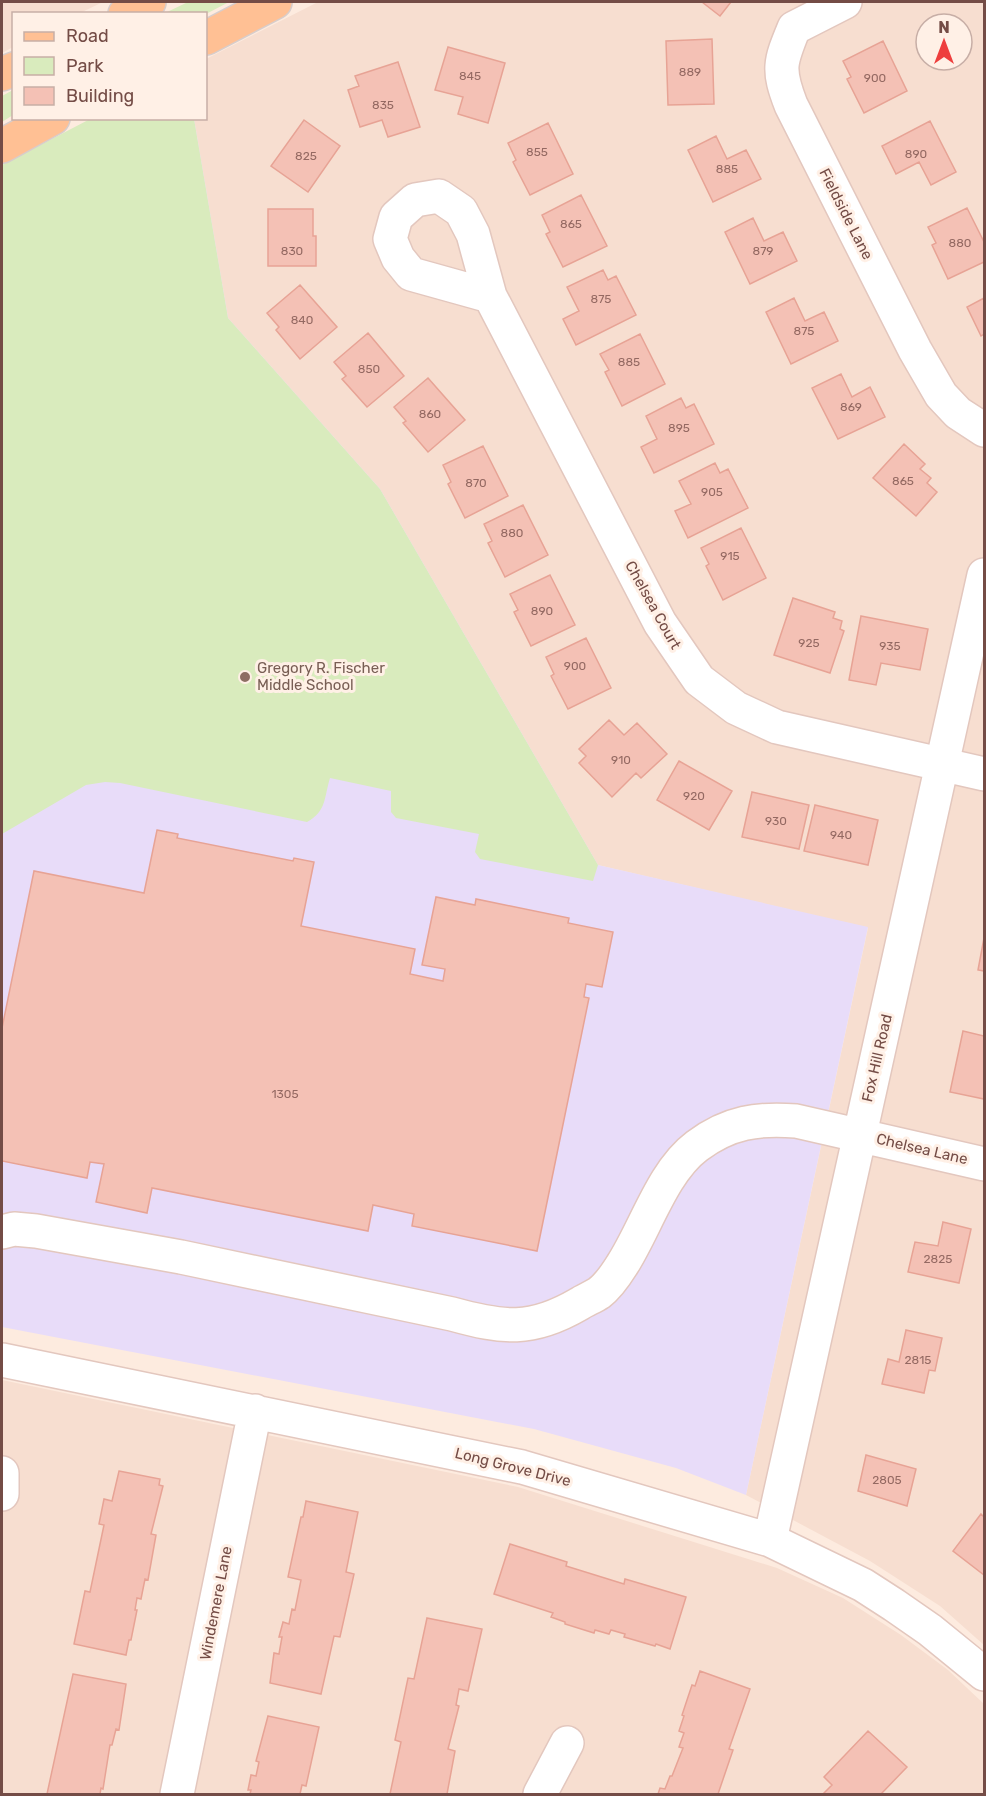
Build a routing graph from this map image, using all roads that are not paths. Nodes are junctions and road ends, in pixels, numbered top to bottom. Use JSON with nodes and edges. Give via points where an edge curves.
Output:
{"nodes":[{"id":1,"x":148,"y":2,"type":"edge"},
{"id":2,"x":275,"y":2,"type":"edge"},
{"id":3,"x":845,"y":2,"type":"edge"},
{"id":4,"x":129,"y":12,"type":"edge"},
{"id":5,"x":207,"y":37,"type":"edge"},
{"id":6,"x":49,"y":120,"type":"edge"},
{"id":7,"x":2,"y":146,"type":"edge"},
{"id":8,"x":490,"y":296,"type":"dead end"},
{"id":9,"x":984,"y":430,"type":"edge"},
{"id":10,"x":984,"y":575,"type":"edge"},
{"id":11,"x":942,"y":765,"type":"junction"},
{"id":12,"x":984,"y":774,"type":"edge"},
{"id":13,"x":860,"y":1135,"type":"junction"},
{"id":14,"x":984,"y":1164,"type":"edge"},
{"id":15,"x":2,"y":1232,"type":"edge"},
{"id":16,"x":2,"y":1360,"type":"edge"},
{"id":17,"x":255,"y":1411,"type":"junction"},
{"id":18,"x":2,"y":1473,"type":"edge"},
{"id":19,"x":2,"y":1494,"type":"edge"},
{"id":20,"x":770,"y":1540,"type":"junction"},
{"id":21,"x":984,"y":1674,"type":"edge"},
{"id":22,"x":567,"y":1743,"type":"dead end"},
{"id":23,"x":177,"y":1794,"type":"edge"},
{"id":24,"x":540,"y":1794,"type":"edge"}],
"edges":[{"from":1,"to":4,"type":"main road"},
{"from":2,"to":5,"type":"main road"},
{"from":3,"to":9,"type":"street","name":"Fieldside Lane","via":[[794,28],[781,61],[782,82],[941,395],[958,413]]},
{"from":6,"to":7,"type":"main road"},
{"from":8,"to":11,"type":"street","name":"Chelsea Court","via":[[660,622],[699,680],[736,708],[777,727]]},
{"from":10,"to":11,"type":"street","name":"Fox Hill Road"},
{"from":11,"to":12,"type":"street"},
{"from":11,"to":13,"type":"street","name":"Fox Hill Road"},
{"from":13,"to":14,"type":"street","name":"Chelsea Lane"},
{"from":13,"to":15,"type":"street","name":"Chelsea Lane","via":[[770,1119],[748,1121],[721,1131],[696,1147],[677,1168],[622,1265],[599,1293],[543,1322],[486,1323],[181,1257],[36,1231]]},
{"from":13,"to":20,"type":"street","name":"Fox Hill Road"},
{"from":16,"to":17,"type":"street","name":"Long Grove Drive"},
{"from":17,"to":20,"type":"street","name":"Long Grove Drive","via":[[522,1467]]},
{"from":17,"to":23,"type":"street","name":"Windemere Lane"},
{"from":18,"to":19,"type":"street"},
{"from":20,"to":21,"type":"street","name":"Long Grove Drive","via":[[863,1585],[930,1630]]},
{"from":22,"to":24,"type":"street"}]}
